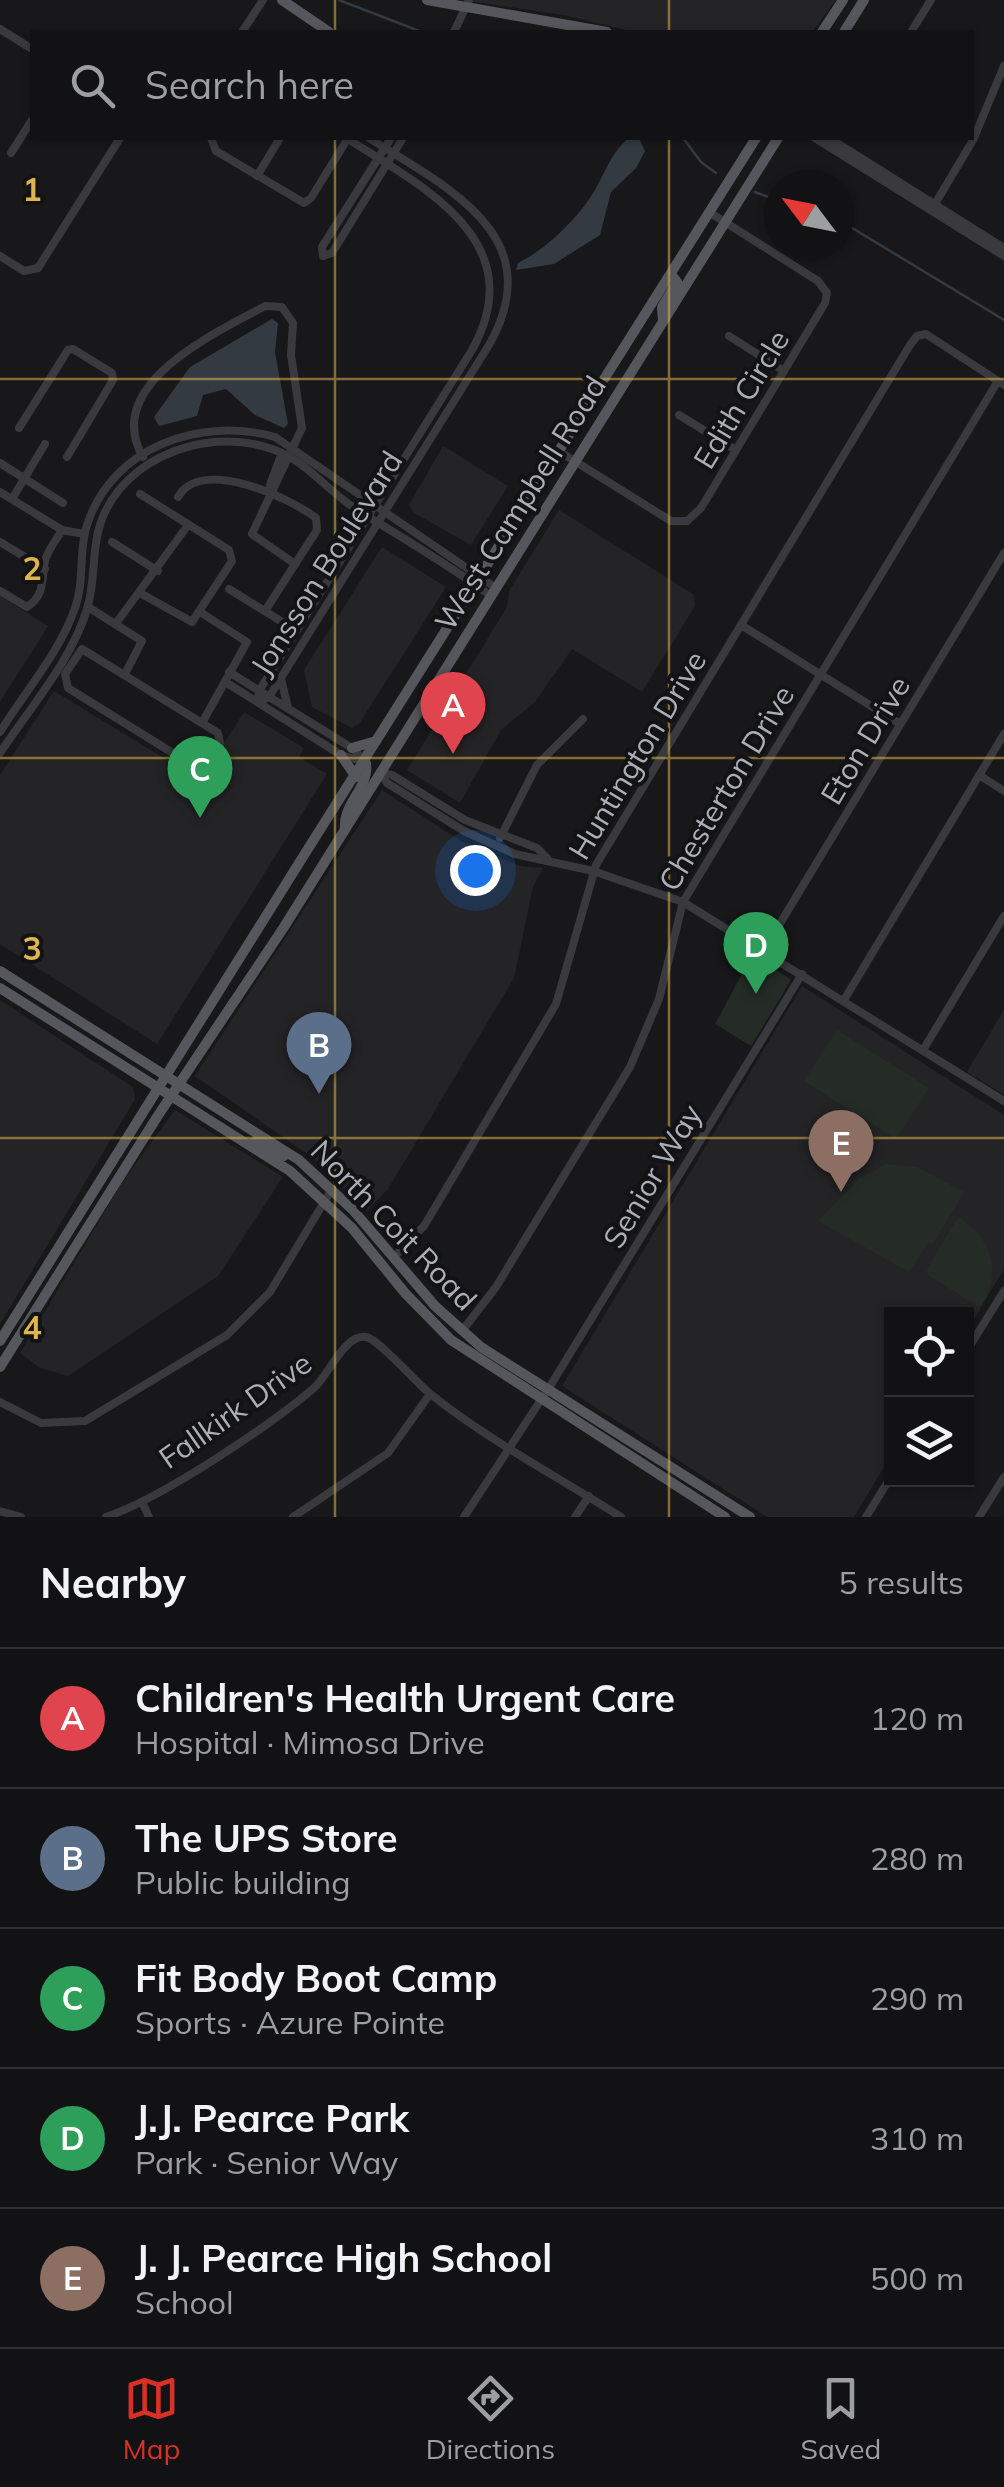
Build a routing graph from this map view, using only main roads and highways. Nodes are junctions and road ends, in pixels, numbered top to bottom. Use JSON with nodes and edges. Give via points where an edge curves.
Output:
{"nodes":[{"id":1,"x":282,"y":0,"type":"edge"},
{"id":2,"x":427,"y":0,"type":"edge"},
{"id":3,"x":843,"y":0,"type":"edge"},
{"id":4,"x":864,"y":0,"type":"edge"},
{"id":5,"x":467,"y":4,"type":"edge"},
{"id":6,"x":327,"y":30,"type":"edge"},
{"id":7,"x":597,"y":30,"type":"edge"},
{"id":8,"x":823,"y":30,"type":"edge"},
{"id":9,"x":845,"y":30,"type":"edge"},
{"id":10,"x":755,"y":140,"type":"edge"},
{"id":11,"x":777,"y":140,"type":"edge"},
{"id":12,"x":671,"y":274,"type":"junction"},
{"id":13,"x":663,"y":322,"type":"junction"},
{"id":14,"x":437,"y":648,"type":"junction"},
{"id":15,"x":426,"y":665,"type":"junction"},
{"id":16,"x":445,"y":670,"type":"junction"},
{"id":17,"x":433,"y":689,"type":"junction"},
{"id":18,"x":381,"y":738,"type":"junction"},
{"id":19,"x":384,"y":764,"type":"junction"},
{"id":20,"x":367,"y":767,"type":"junction"},
{"id":21,"x":356,"y":778,"type":"junction"},
{"id":22,"x":345,"y":830,"type":"junction"},
{"id":23,"x":265,"y":923,"type":"junction"},
{"id":24,"x":281,"y":931,"type":"junction"},
{"id":25,"x":0,"y":971,"type":"edge"},
{"id":26,"x":0,"y":988,"type":"edge"},
{"id":27,"x":48,"y":1002,"type":"junction"},
{"id":28,"x":41,"y":1014,"type":"junction"},
{"id":29,"x":165,"y":1074,"type":"junction"},
{"id":30,"x":179,"y":1083,"type":"junction"},
{"id":31,"x":157,"y":1086,"type":"junction"},
{"id":32,"x":171,"y":1095,"type":"junction"},
{"id":33,"x":250,"y":1144,"type":"junction"},
{"id":34,"x":299,"y":1160,"type":"junction"},
{"id":35,"x":67,"y":1233,"type":"junction"},
{"id":36,"x":79,"y":1240,"type":"junction"},
{"id":37,"x":0,"y":1341,"type":"edge"},
{"id":38,"x":0,"y":1367,"type":"edge"},
{"id":39,"x":725,"y":1517,"type":"edge"},
{"id":40,"x":750,"y":1517,"type":"edge"}],
"edges":[{"from":1,"to":6,"type":"main road"},
{"from":2,"to":5,"type":"main road"},
{"from":3,"to":8,"type":"main road"},
{"from":4,"to":9,"type":"main road"},
{"from":5,"to":7,"type":"main road"},
{"from":10,"to":12,"type":"main road","name":"West Campbell Road"},
{"from":11,"to":13,"type":"main road","name":"West Campbell Road"},
{"from":12,"to":13,"type":"main road","via":[[677,282],[662,307]]},
{"from":12,"to":14,"type":"main road","name":"West Campbell Road"},
{"from":13,"to":16,"type":"main road","name":"West Campbell Road"},
{"from":14,"to":15,"type":"main road","name":"West Campbell Road"},
{"from":14,"to":16,"type":"main road"},
{"from":15,"to":17,"type":"main road"},
{"from":15,"to":18,"type":"main road","name":"West Campbell Road"},
{"from":16,"to":17,"type":"main road","name":"West Campbell Road"},
{"from":17,"to":19,"type":"main road","name":"West Campbell Road"},
{"from":18,"to":19,"type":"main road"},
{"from":18,"to":20,"type":"main road","name":"West Campbell Road"},
{"from":18,"to":21,"type":"main road","via":[[346,751]]},
{"from":19,"to":20,"type":"main road"},
{"from":19,"to":22,"type":"main road","name":"West Campbell Road"},
{"from":20,"to":21,"type":"main road"},
{"from":20,"to":22,"type":"main road","name":"West Campbell Road"},
{"from":21,"to":23,"type":"main road"},
{"from":22,"to":24,"type":"main road","name":"West Campbell Road"},
{"from":23,"to":24,"type":"main road"},
{"from":23,"to":29,"type":"main road"},
{"from":24,"to":30,"type":"main road","name":"West Campbell Road"},
{"from":25,"to":27,"type":"main road","name":"North Coit Road"},
{"from":26,"to":28,"type":"main road","name":"North Coit Road"},
{"from":27,"to":28,"type":"main road"},
{"from":27,"to":29,"type":"main road","name":"North Coit Road"},
{"from":28,"to":31,"type":"main road","name":"North Coit Road"},
{"from":29,"to":30,"type":"main road","name":"North Coit Road"},
{"from":29,"to":31,"type":"main road"},
{"from":30,"to":32,"type":"main road","name":"West Campbell Road"},
{"from":30,"to":34,"type":"main road","name":"North Coit Road"},
{"from":31,"to":32,"type":"main road","name":"North Coit Road"},
{"from":31,"to":35,"type":"main road"},
{"from":32,"to":33,"type":"main road","name":"North Coit Road"},
{"from":32,"to":36,"type":"main road","name":"West Campbell Road"},
{"from":33,"to":34,"type":"main road","via":[[257,1141]]},
{"from":33,"to":39,"type":"main road","name":"North Coit Road","via":[[325,1201],[451,1340]]},
{"from":34,"to":40,"type":"main road","name":"North Coit Road","via":[[462,1331]]},
{"from":35,"to":36,"type":"main road"},
{"from":35,"to":37,"type":"main road"},
{"from":36,"to":38,"type":"main road","name":"West Campbell Road"}]}
